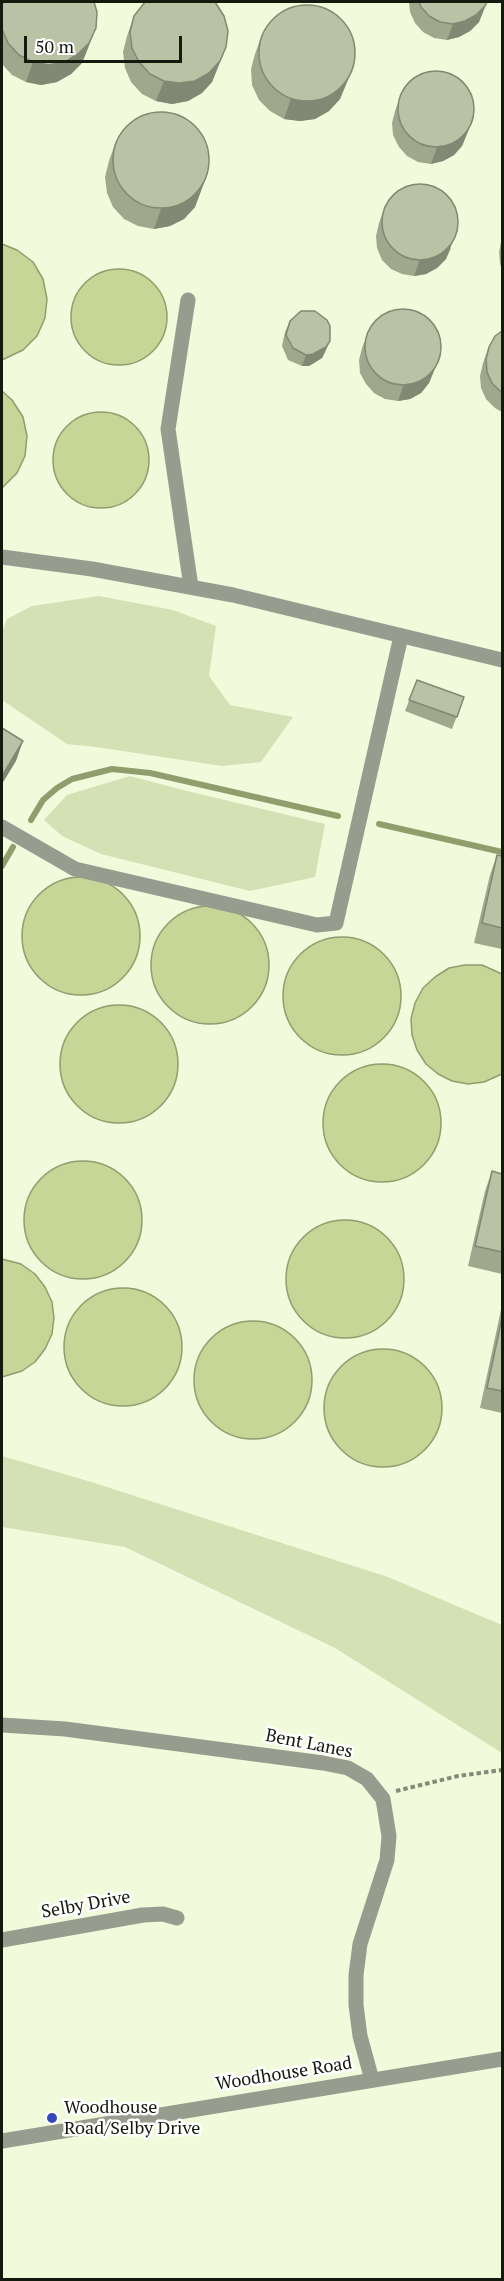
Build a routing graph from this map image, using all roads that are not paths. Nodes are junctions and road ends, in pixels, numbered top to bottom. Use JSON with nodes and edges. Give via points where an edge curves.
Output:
{"nodes":[{"id":1,"x":188,"y":300,"type":"dead end"},
{"id":2,"x":2,"y":557,"type":"edge"},
{"id":3,"x":191,"y":587,"type":"junction"},
{"id":4,"x":401,"y":636,"type":"junction"},
{"id":5,"x":502,"y":660,"type":"edge"},
{"id":6,"x":2,"y":827,"type":"edge"},
{"id":7,"x":2,"y":1725,"type":"edge"},
{"id":8,"x":177,"y":1918,"type":"dead end"},
{"id":9,"x":2,"y":1940,"type":"edge"},
{"id":10,"x":502,"y":2059,"type":"edge"},
{"id":11,"x":372,"y":2080,"type":"junction"},
{"id":12,"x":2,"y":2141,"type":"edge"}],
"edges":[{"from":1,"to":3,"type":"street","via":[[168,429]]},
{"from":2,"to":3,"type":"street"},
{"from":3,"to":4,"type":"street"},
{"from":4,"to":5,"type":"street"},
{"from":4,"to":6,"type":"street","via":[[336,923],[317,925],[75,869]]},
{"from":7,"to":11,"type":"street","name":"Bent Lanes","via":[[65,1729],[323,1763],[348,1768],[367,1779],[381,1794],[389,1836],[387,1860],[360,1944],[356,1975],[360,2036]]},
{"from":8,"to":9,"type":"street","name":"Selby Drive","via":[[143,1915]]},
{"from":10,"to":11,"type":"street","name":"Woodhouse Road"},
{"from":11,"to":12,"type":"street","name":"Woodhouse Road"}]}
